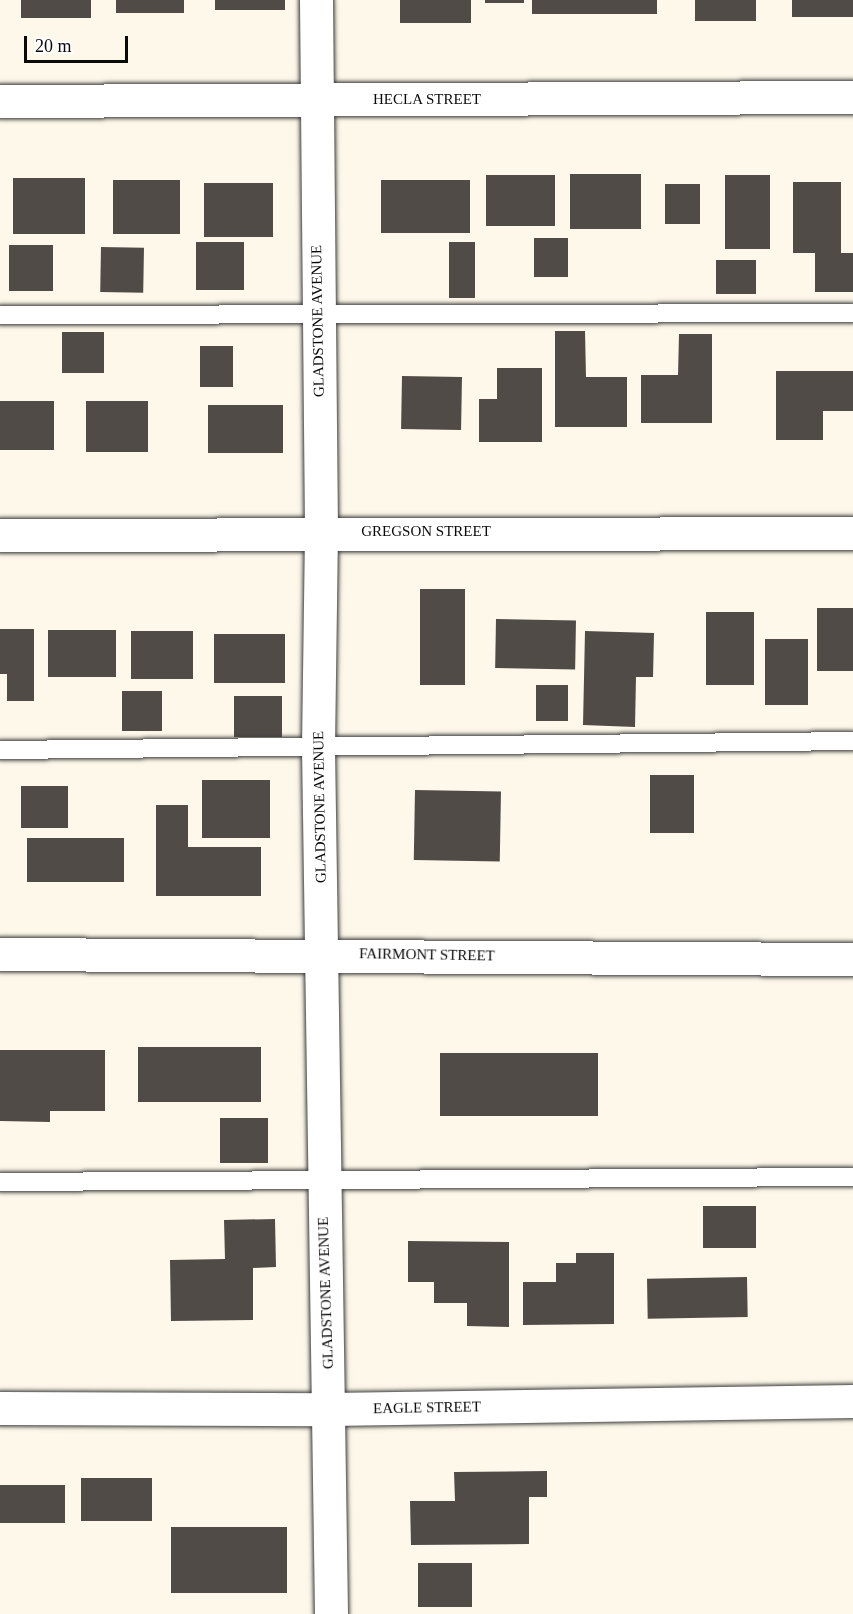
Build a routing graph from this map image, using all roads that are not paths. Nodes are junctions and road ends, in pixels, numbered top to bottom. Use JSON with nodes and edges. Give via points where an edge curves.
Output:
{"nodes":[{"id":1,"x":316,"y":0,"type":"edge"},
{"id":2,"x":853,"y":98,"type":"edge"},
{"id":3,"x":0,"y":101,"type":"edge"},
{"id":4,"x":316,"y":101,"type":"junction"},
{"id":5,"x":853,"y":313,"type":"edge"},
{"id":6,"x":0,"y":315,"type":"edge"},
{"id":7,"x":318,"y":315,"type":"junction"},
{"id":8,"x":321,"y":532,"type":"junction"},
{"id":9,"x":853,"y":533,"type":"edge"},
{"id":10,"x":0,"y":535,"type":"edge"},
{"id":11,"x":853,"y":741,"type":"edge"},
{"id":12,"x":318,"y":747,"type":"junction"},
{"id":13,"x":0,"y":750,"type":"edge"},
{"id":14,"x":0,"y":954,"type":"edge"},
{"id":15,"x":321,"y":954,"type":"junction"},
{"id":16,"x":853,"y":959,"type":"edge"},
{"id":17,"x":853,"y":1177,"type":"edge"},
{"id":18,"x":0,"y":1182,"type":"edge"},
{"id":19,"x":323,"y":1182,"type":"junction"},
{"id":20,"x":853,"y":1401,"type":"edge"},
{"id":21,"x":0,"y":1408,"type":"edge"},
{"id":22,"x":330,"y":1409,"type":"junction"},
{"id":23,"x":332,"y":1614,"type":"edge"}],
"edges":[{"from":1,"to":4,"type":"street","name":"GLADSTONE AVENUE"},
{"from":2,"to":4,"type":"street","name":"HECLA STREET"},
{"from":3,"to":4,"type":"street","name":"HECLA STREET"},
{"from":4,"to":7,"type":"street","name":"GLADSTONE AVENUE"},
{"from":5,"to":7,"type":"lane"},
{"from":6,"to":7,"type":"lane"},
{"from":7,"to":8,"type":"street","name":"GLADSTONE AVENUE"},
{"from":8,"to":9,"type":"street","name":"GREGSON STREET"},
{"from":8,"to":10,"type":"street","name":"GREGSON STREET"},
{"from":8,"to":12,"type":"street","name":"GLADSTONE AVENUE"},
{"from":11,"to":12,"type":"lane"},
{"from":12,"to":13,"type":"lane"},
{"from":12,"to":15,"type":"street","name":"GLADSTONE AVENUE"},
{"from":14,"to":15,"type":"street","name":"FAIRMONT STREET"},
{"from":15,"to":16,"type":"street","name":"FAIRMONT STREET"},
{"from":15,"to":19,"type":"street","name":"GLADSTONE AVENUE"},
{"from":17,"to":19,"type":"lane"},
{"from":18,"to":19,"type":"lane"},
{"from":19,"to":22,"type":"street","name":"GLADSTONE AVENUE"},
{"from":20,"to":22,"type":"street","name":"EAGLE STREET"},
{"from":21,"to":22,"type":"street","name":"EAGLE STREET"},
{"from":22,"to":23,"type":"street","name":"GLADSTONE AVENUE"}]}
